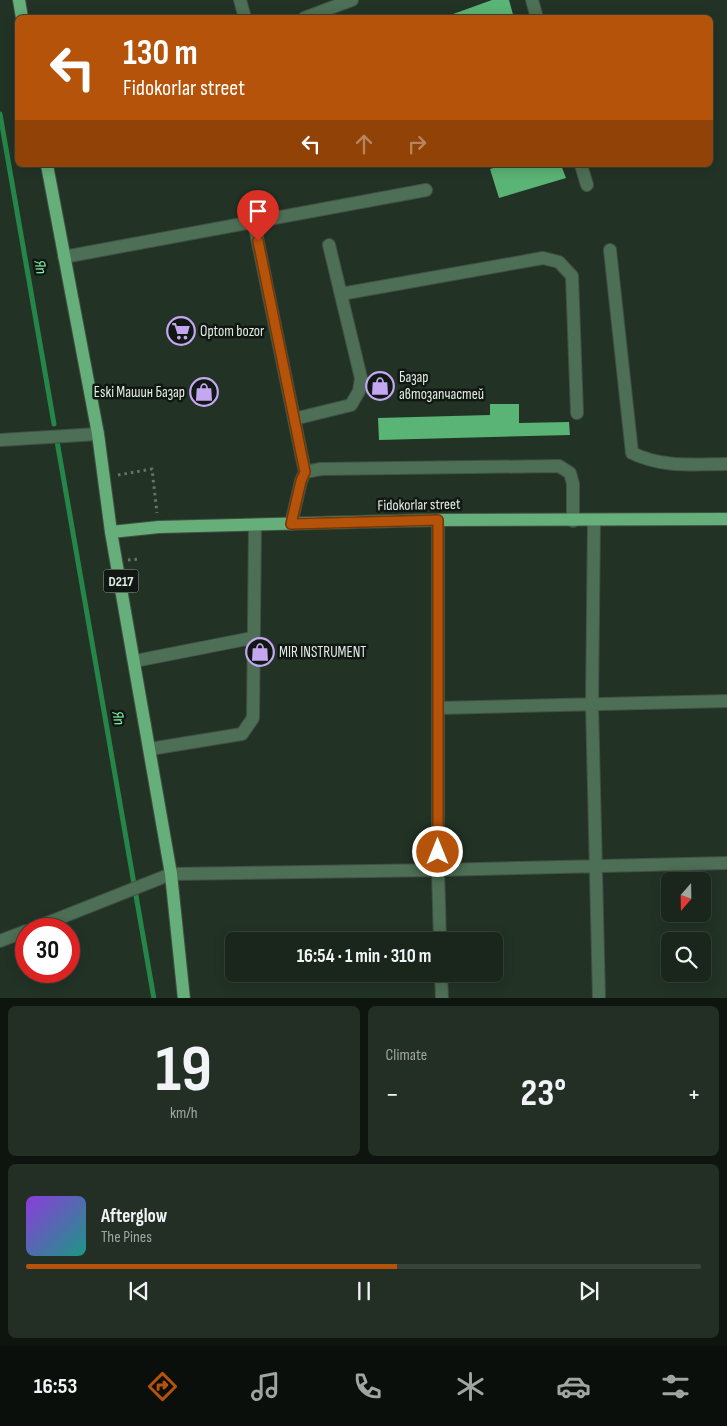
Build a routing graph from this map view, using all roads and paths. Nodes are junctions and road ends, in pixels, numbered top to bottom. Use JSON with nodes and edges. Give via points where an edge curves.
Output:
{"nodes":[{"id":1,"x":19,"y":0,"type":"edge"},
{"id":2,"x":240,"y":0,"type":"edge"},
{"id":3,"x":352,"y":0,"type":"edge"},
{"id":4,"x":532,"y":0,"type":"edge"},
{"id":5,"x":22,"y":15,"type":"edge"},
{"id":6,"x":244,"y":15,"type":"edge"},
{"id":7,"x":312,"y":15,"type":"edge"},
{"id":8,"x":536,"y":15,"type":"edge"},
{"id":9,"x":47,"y":167,"type":"edge"},
{"id":10,"x":582,"y":167,"type":"edge"},
{"id":11,"x":587,"y":185,"type":"dead end"},
{"id":12,"x":426,"y":190,"type":"dead end"},
{"id":13,"x":254,"y":223,"type":"junction"},
{"id":14,"x":329,"y":245,"type":"dead end"},
{"id":15,"x":610,"y":250,"type":"dead end"},
{"id":16,"x":64,"y":257,"type":"junction"},
{"id":17,"x":341,"y":294,"type":"junction"},
{"id":18,"x":577,"y":412,"type":"dead end"},
{"id":19,"x":294,"y":419,"type":"junction"},
{"id":20,"x":98,"y":434,"type":"junction"},
{"id":21,"x":0,"y":440,"type":"edge"},
{"id":22,"x":727,"y":464,"type":"edge"},
{"id":23,"x":305,"y":472,"type":"junction"},
{"id":24,"x":103,"y":478,"type":"junction"},
{"id":25,"x":727,"y":519,"type":"edge"},
{"id":26,"x":438,"y":520,"type":"junction"},
{"id":27,"x":573,"y":521,"type":"junction"},
{"id":28,"x":594,"y":521,"type":"junction"},
{"id":29,"x":291,"y":524,"type":"junction"},
{"id":30,"x":255,"y":525,"type":"junction"},
{"id":31,"x":159,"y":527,"type":"junction"},
{"id":32,"x":111,"y":532,"type":"junction"},
{"id":33,"x":252,"y":638,"type":"junction"},
{"id":34,"x":135,"y":661,"type":"junction"},
{"id":35,"x":727,"y":701,"type":"edge"},
{"id":36,"x":592,"y":704,"type":"junction"},
{"id":37,"x":439,"y":708,"type":"junction"},
{"id":38,"x":150,"y":749,"type":"junction"},
{"id":39,"x":727,"y":863,"type":"edge"},
{"id":40,"x":595,"y":866,"type":"junction"},
{"id":41,"x":438,"y":870,"type":"junction"},
{"id":42,"x":171,"y":874,"type":"junction"},
{"id":43,"x":60,"y":918,"type":"edge"},
{"id":44,"x":440,"y":932,"type":"edge"},
{"id":45,"x":15,"y":935,"type":"edge"},
{"id":46,"x":0,"y":941,"type":"edge"},
{"id":47,"x":441,"y":982,"type":"edge"},
{"id":48,"x":184,"y":998,"type":"edge"},
{"id":49,"x":442,"y":998,"type":"edge"},
{"id":50,"x":599,"y":998,"type":"edge"}],
"edges":[{"from":1,"to":5,"type":"main road"},
{"from":2,"to":6,"type":"street"},
{"from":3,"to":7,"type":"street"},
{"from":4,"to":8,"type":"street"},
{"from":9,"to":16,"type":"main road","number":"D217"},
{"from":10,"to":11,"type":"street"},
{"from":12,"to":13,"type":"street"},
{"from":13,"to":16,"type":"street"},
{"from":13,"to":19,"type":"street"},
{"from":14,"to":17,"type":"street"},
{"from":15,"to":22,"type":"street","via":[[632,453],[665,465]]},
{"from":16,"to":20,"type":"main road","number":"D217"},
{"from":17,"to":18,"type":"street","via":[[544,258],[559,262],[572,276]]},
{"from":17,"to":19,"type":"street","via":[[361,378],[359,391],[351,404]]},
{"from":19,"to":23,"type":"street"},
{"from":20,"to":21,"type":"street"},
{"from":20,"to":24,"type":"main road","number":"D217"},
{"from":23,"to":27,"type":"street","via":[[321,469],[559,466],[570,473],[573,484]]},
{"from":23,"to":29,"type":"street"},
{"from":24,"to":31,"type":"path","via":[[152,469]]},
{"from":24,"to":32,"type":"main road","number":"D217"},
{"from":25,"to":28,"type":"main road","name":"Fidokorlar street"},
{"from":26,"to":27,"type":"main road","name":"Fidokorlar street"},
{"from":26,"to":29,"type":"main road","name":"Fidokorlar street"},
{"from":26,"to":37,"type":"street"},
{"from":27,"to":28,"type":"main road","name":"Fidokorlar street"},
{"from":28,"to":36,"type":"street"},
{"from":29,"to":30,"type":"main road","name":"Fidokorlar street"},
{"from":30,"to":31,"type":"main road","name":"Fidokorlar street"},
{"from":30,"to":33,"type":"street"},
{"from":31,"to":32,"type":"main road","name":"Fidokorlar street"},
{"from":32,"to":34,"type":"main road","number":"D217"},
{"from":33,"to":34,"type":"street"},
{"from":33,"to":38,"type":"street","via":[[253,718],[242,734]]},
{"from":34,"to":38,"type":"main road","number":"D217"},
{"from":35,"to":36,"type":"street"},
{"from":36,"to":37,"type":"street"},
{"from":36,"to":40,"type":"street"},
{"from":37,"to":41,"type":"street"},
{"from":38,"to":42,"type":"main road","number":"D217"},
{"from":39,"to":40,"type":"street"},
{"from":40,"to":41,"type":"street"},
{"from":40,"to":50,"type":"street"},
{"from":41,"to":42,"type":"street"},
{"from":41,"to":44,"type":"street"},
{"from":42,"to":43,"type":"street"},
{"from":42,"to":48,"type":"main road","number":"D217"},
{"from":45,"to":46,"type":"street"},
{"from":47,"to":49,"type":"street"}]}
